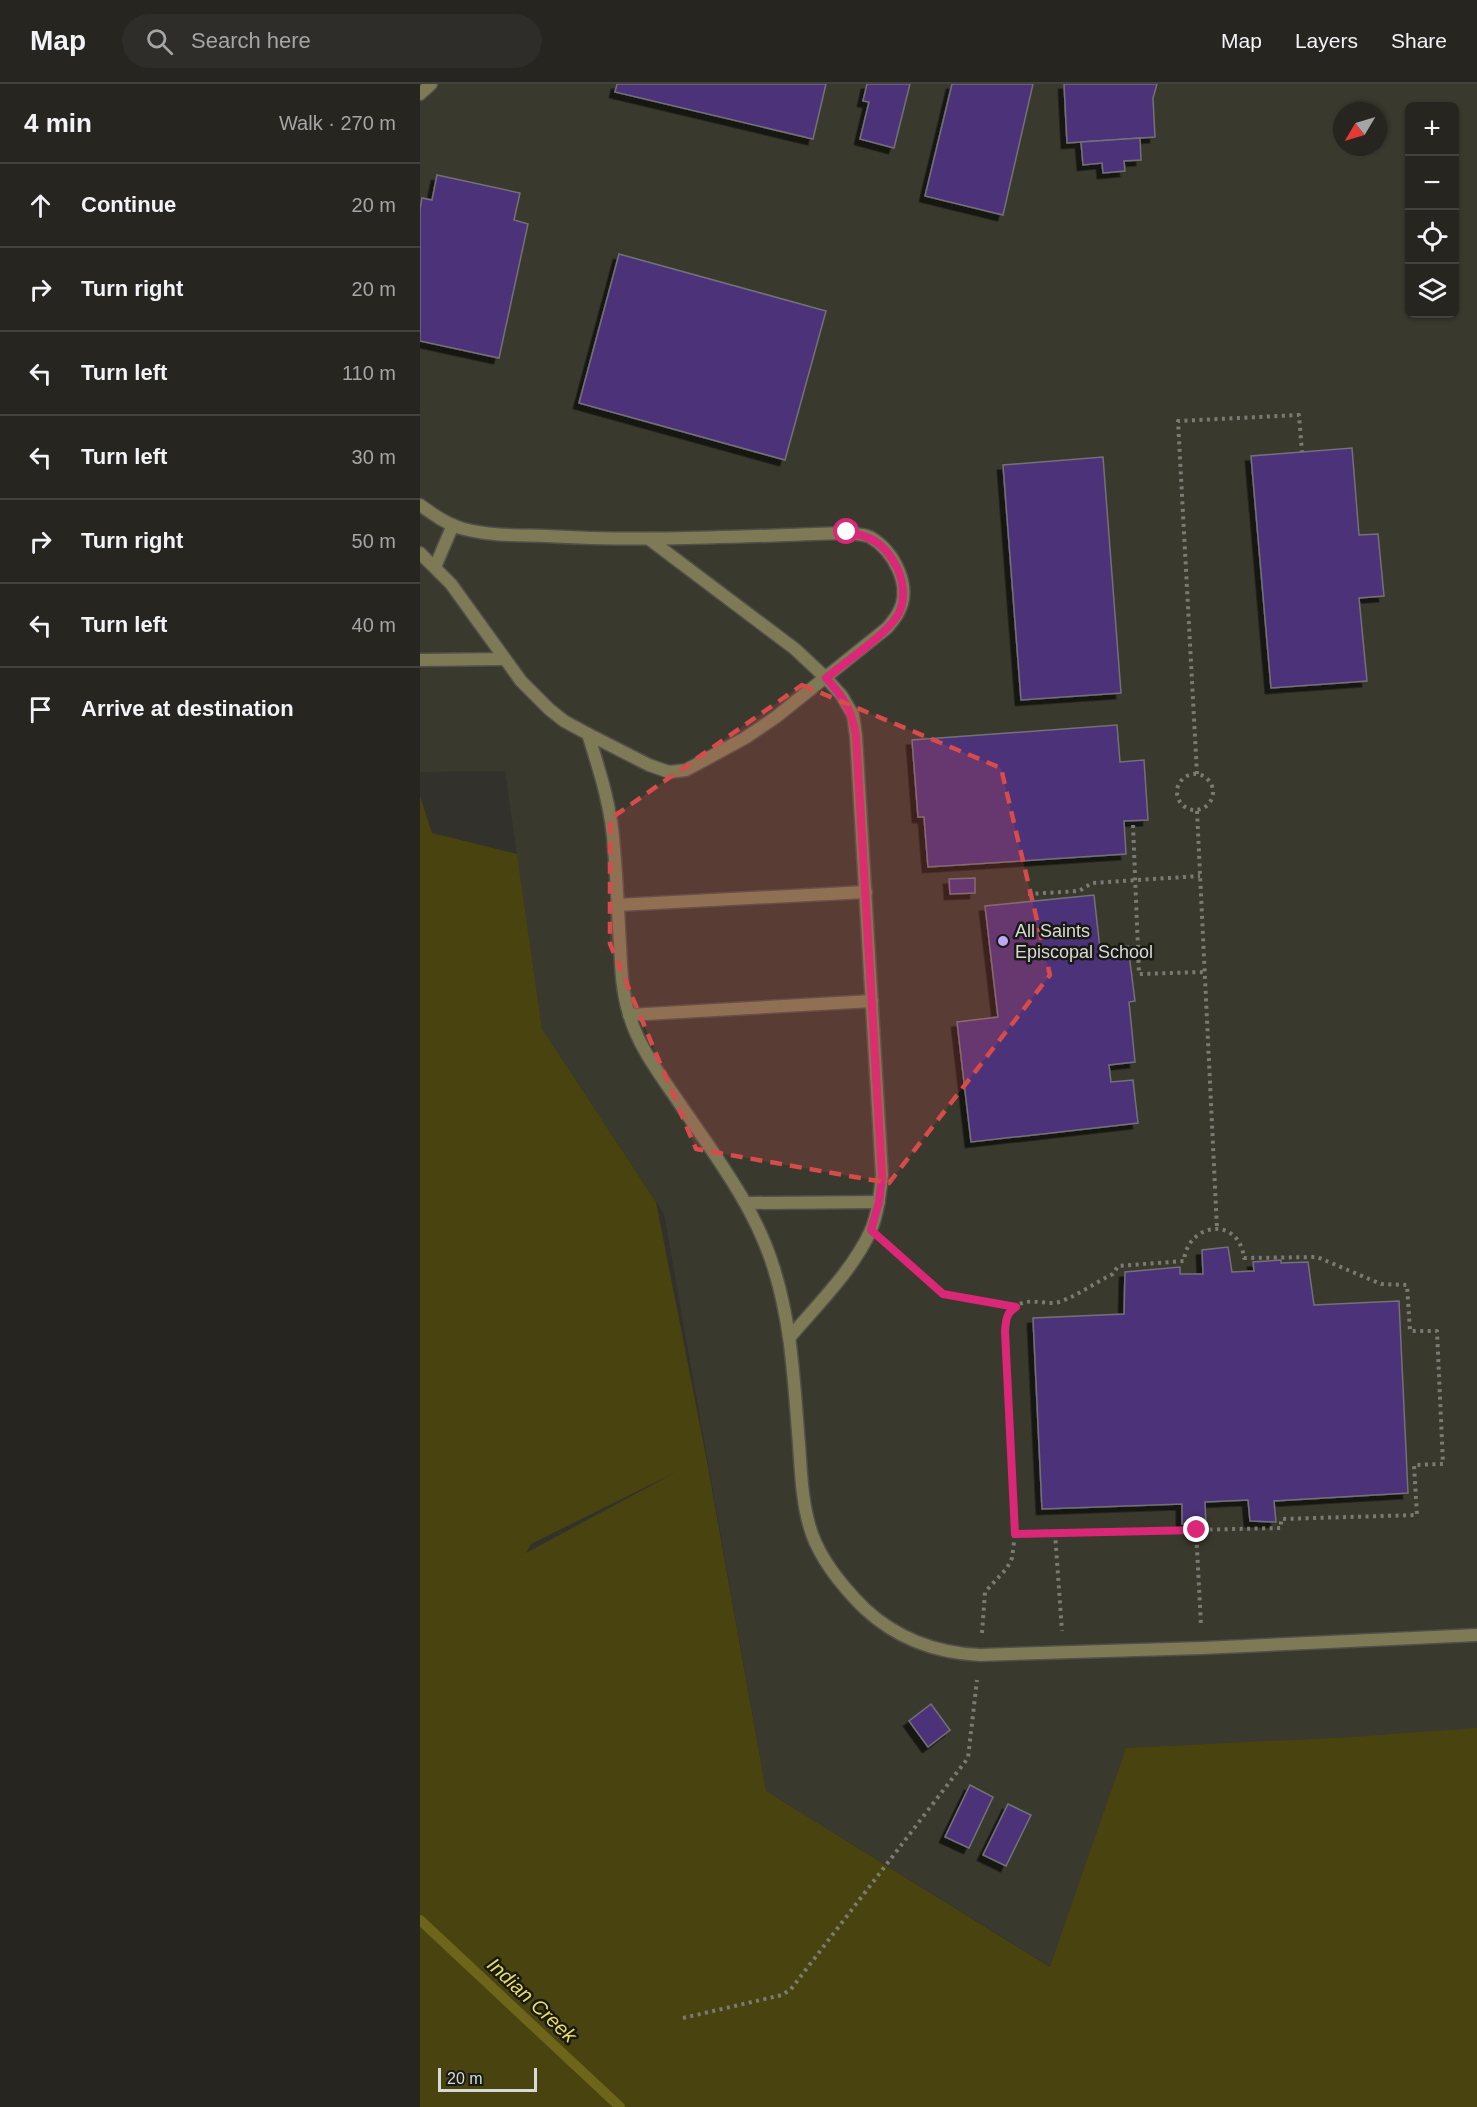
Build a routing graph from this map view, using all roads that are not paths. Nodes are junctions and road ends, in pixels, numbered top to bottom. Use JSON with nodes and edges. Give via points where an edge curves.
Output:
{"nodes":[{"id":1,"x":430,"y":84,"type":"edge"},
{"id":2,"x":420,"y":94,"type":"edge"},
{"id":3,"x":420,"y":505,"type":"edge"},
{"id":4,"x":453,"y":525,"type":"junction"},
{"id":5,"x":649,"y":539,"type":"junction"},
{"id":6,"x":420,"y":553,"type":"edge"},
{"id":7,"x":435,"y":567,"type":"junction"},
{"id":8,"x":505,"y":658,"type":"junction"},
{"id":9,"x":420,"y":660,"type":"edge"},
{"id":10,"x":826,"y":678,"type":"junction"},
{"id":11,"x":588,"y":734,"type":"junction"},
{"id":12,"x":866,"y":892,"type":"junction"},
{"id":13,"x":617,"y":905,"type":"junction"},
{"id":14,"x":872,"y":1001,"type":"junction"},
{"id":15,"x":629,"y":1015,"type":"junction"},
{"id":16,"x":879,"y":1202,"type":"junction"},
{"id":17,"x":746,"y":1203,"type":"junction"},
{"id":18,"x":790,"y":1337,"type":"junction"},
{"id":19,"x":1477,"y":1635,"type":"edge"}],
"edges":[{"from":1,"to":2,"type":"lane"},
{"from":3,"to":4,"type":"lane"},
{"from":4,"to":5,"type":"lane","via":[[490,534]]},
{"from":4,"to":7,"type":"lane"},
{"from":5,"to":10,"type":"lane","via":[[795,649]]},
{"from":5,"to":10,"type":"lane","via":[[847,532],[868,536],[880,544],[900,573],[903,592],[899,612],[887,628]]},
{"from":6,"to":7,"type":"lane"},
{"from":7,"to":8,"type":"lane"},
{"from":8,"to":9,"type":"lane"},
{"from":8,"to":11,"type":"lane","via":[[534,696],[564,721]]},
{"from":10,"to":11,"type":"lane","via":[[745,738],[686,770],[669,772],[649,765]]},
{"from":10,"to":12,"type":"lane","via":[[842,696],[855,726]]},
{"from":11,"to":13,"type":"lane","via":[[610,813]]},
{"from":12,"to":13,"type":"lane"},
{"from":12,"to":14,"type":"lane"},
{"from":13,"to":15,"type":"lane","via":[[621,970]]},
{"from":14,"to":15,"type":"lane"},
{"from":14,"to":16,"type":"lane","via":[[882,1176]]},
{"from":15,"to":17,"type":"lane","via":[[650,1061]]},
{"from":16,"to":17,"type":"lane"},
{"from":16,"to":18,"type":"lane","via":[[871,1230],[854,1258]]},
{"from":17,"to":18,"type":"lane","via":[[774,1268]]},
{"from":18,"to":19,"type":"lane","via":[[801,1477],[812,1534],[850,1594],[898,1634],[915,1642],[955,1654],[980,1655]]}]}
